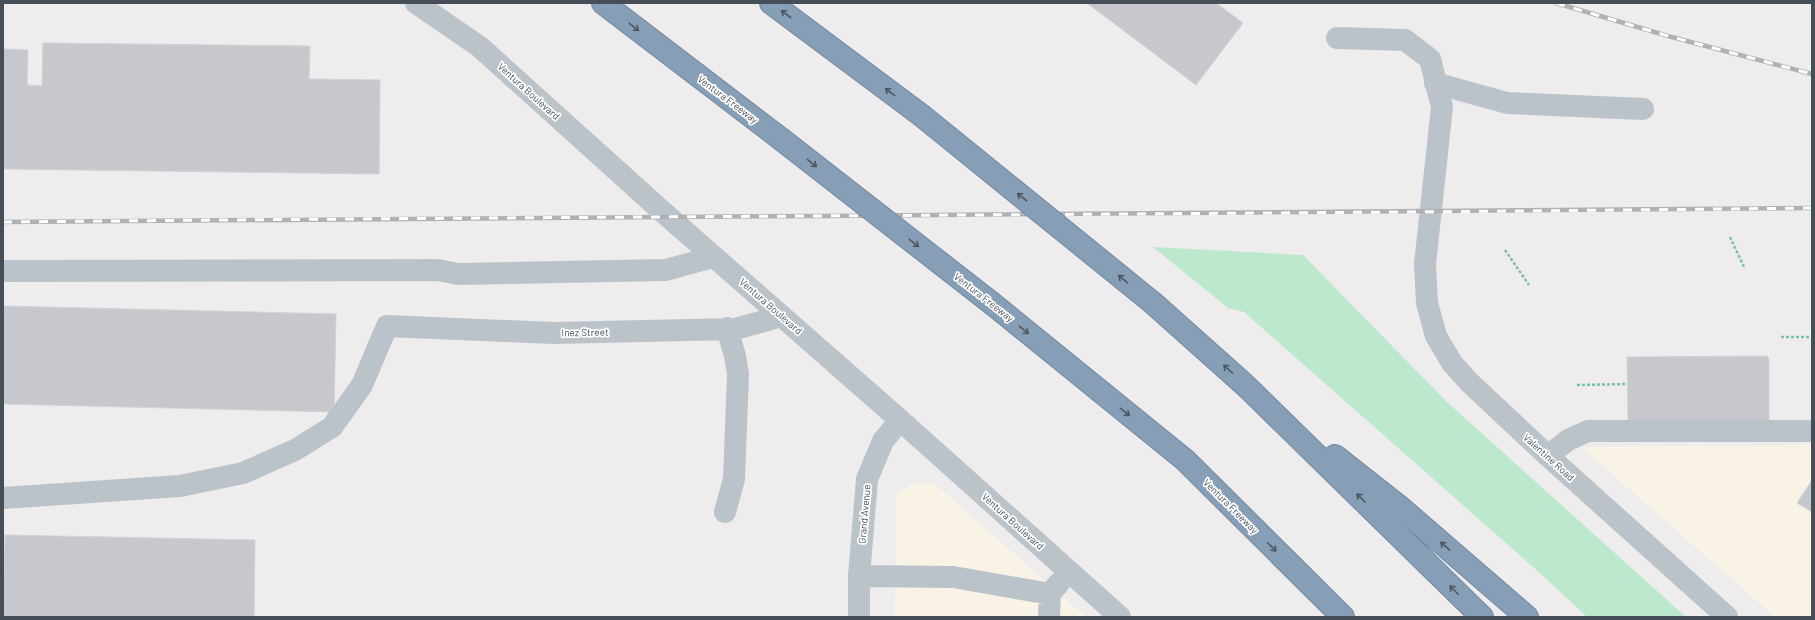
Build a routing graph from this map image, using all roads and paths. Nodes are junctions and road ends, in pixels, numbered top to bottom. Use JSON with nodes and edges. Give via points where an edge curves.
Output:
{"nodes":[{"id":1,"x":416,"y":3,"type":"edge"},
{"id":2,"x":603,"y":3,"type":"edge"},
{"id":3,"x":771,"y":3,"type":"edge"},
{"id":4,"x":1337,"y":38,"type":"dead end"},
{"id":5,"x":1435,"y":82,"type":"junction"},
{"id":6,"x":1643,"y":109,"type":"dead end"},
{"id":7,"x":1730,"y":237,"type":"dead end"},
{"id":8,"x":1505,"y":250,"type":"dead end"},
{"id":9,"x":713,"y":257,"type":"junction"},
{"id":10,"x":1745,"y":269,"type":"dead end"},
{"id":11,"x":3,"y":271,"type":"edge"},
{"id":12,"x":1529,"y":285,"type":"dead end"},
{"id":13,"x":782,"y":316,"type":"junction"},
{"id":14,"x":726,"y":328,"type":"junction"},
{"id":15,"x":1781,"y":337,"type":"dead end"},
{"id":16,"x":1812,"y":337,"type":"edge"},
{"id":17,"x":1627,"y":384,"type":"dead end"},
{"id":18,"x":1577,"y":385,"type":"dead end"},
{"id":19,"x":1246,"y":386,"type":"junction"},
{"id":20,"x":900,"y":420,"type":"junction"},
{"id":21,"x":1812,"y":432,"type":"edge"},
{"id":22,"x":1548,"y":456,"type":"junction"},
{"id":23,"x":3,"y":498,"type":"edge"},
{"id":24,"x":725,"y":512,"type":"dead end"},
{"id":25,"x":1069,"y":572,"type":"junction"},
{"id":26,"x":859,"y":576,"type":"junction"},
{"id":27,"x":1050,"y":594,"type":"junction"},
{"id":28,"x":860,"y":617,"type":"edge"},
{"id":29,"x":1050,"y":617,"type":"edge"},
{"id":30,"x":1120,"y":617,"type":"edge"},
{"id":31,"x":1342,"y":617,"type":"edge"},
{"id":32,"x":1482,"y":617,"type":"edge"},
{"id":33,"x":1527,"y":617,"type":"edge"},
{"id":34,"x":1727,"y":617,"type":"edge"}],
"edges":[{"from":1,"to":9,"type":"street","name":"Ventura Boulevard","via":[[480,47]]},
{"from":2,"to":31,"type":"highway","name":"Ventura Freeway","one_way":true,"bridge":true,"via":[[994,305],[1185,460]]},
{"from":19,"to":3,"type":"highway","one_way":true,"bridge":true,"via":[[1154,303],[921,115]]},
{"from":4,"to":5,"type":"street","name":"Valentine Road","via":[[1405,40],[1430,59]]},
{"from":5,"to":6,"type":"street","via":[[1507,103]]},
{"from":5,"to":22,"type":"street","name":"Valentine Road","via":[[1442,107],[1426,264],[1427,302],[1436,336],[1452,362],[1470,383]]},
{"from":7,"to":10,"type":"path"},
{"from":8,"to":12,"type":"path"},
{"from":9,"to":11,"type":"street","via":[[666,270],[458,274],[438,270]]},
{"from":9,"to":13,"type":"street","name":"Ventura Boulevard"},
{"from":13,"to":14,"type":"street","name":"Inez Street","via":[[735,329]]},
{"from":13,"to":20,"type":"street","name":"Ventura Boulevard"},
{"from":14,"to":23,"type":"street","name":"Inez Street","via":[[554,332],[387,326],[362,385],[332,427],[295,450],[243,474],[180,486]]},
{"from":14,"to":24,"type":"street","via":[[738,374],[734,479]]},
{"from":15,"to":16,"type":"path"},
{"from":17,"to":18,"type":"path"},
{"from":32,"to":19,"type":"highway","one_way":true},
{"from":33,"to":19,"type":"highway","one_way":true,"via":[[1401,508]]},
{"from":20,"to":25,"type":"street","name":"Ventura Boulevard"},
{"from":20,"to":26,"type":"street","name":"Grand Avenue","via":[[883,441],[867,479]]},
{"from":21,"to":22,"type":"street","via":[[1588,431],[1568,440]]},
{"from":22,"to":34,"type":"street","name":"Valentine Road"},
{"from":25,"to":27,"type":"street"},
{"from":25,"to":30,"type":"street","name":"Ventura Boulevard"},
{"from":26,"to":27,"type":"street","via":[[952,577]]},
{"from":26,"to":28,"type":"street","name":"Grand Avenue"},
{"from":27,"to":29,"type":"street"}]}
